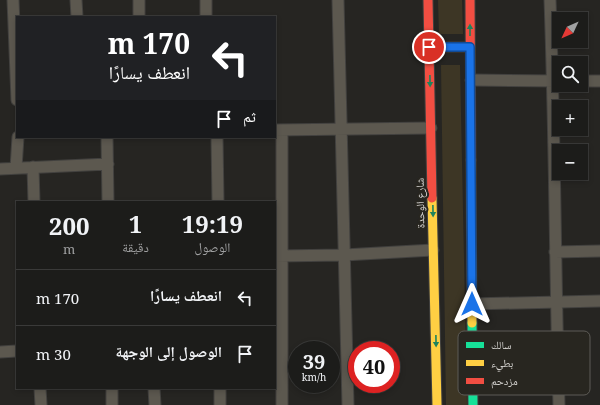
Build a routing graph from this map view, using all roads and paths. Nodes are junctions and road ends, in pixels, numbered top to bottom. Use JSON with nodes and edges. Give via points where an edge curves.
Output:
{"nodes":[{"id":1,"x":13,"y":0,"type":"edge"},
{"id":2,"x":76,"y":0,"type":"edge"},
{"id":3,"x":139,"y":0,"type":"edge"},
{"id":4,"x":206,"y":0,"type":"edge"},
{"id":5,"x":338,"y":0,"type":"edge"},
{"id":6,"x":428,"y":0,"type":"edge"},
{"id":7,"x":470,"y":0,"type":"edge"},
{"id":8,"x":550,"y":0,"type":"edge"},
{"id":9,"x":77,"y":16,"type":"edge"},
{"id":10,"x":139,"y":16,"type":"edge"},
{"id":11,"x":206,"y":16,"type":"edge"},
{"id":12,"x":429,"y":47,"type":"junction"},
{"id":13,"x":470,"y":47,"type":"junction"},
{"id":14,"x":554,"y":56,"type":"edge"},
{"id":15,"x":16,"y":75,"type":"edge"},
{"id":16,"x":471,"y":80,"type":"junction"},
{"id":17,"x":552,"y":81,"type":"edge"},
{"id":18,"x":588,"y":81,"type":"edge"},
{"id":19,"x":600,"y":81,"type":"edge"},
{"id":20,"x":556,"y":92,"type":"edge"},
{"id":21,"x":431,"y":128,"type":"junction"},
{"id":22,"x":278,"y":130,"type":"edge"},
{"id":23,"x":341,"y":130,"type":"junction"},
{"id":24,"x":18,"y":138,"type":"edge"},
{"id":25,"x":107,"y":138,"type":"edge"},
{"id":26,"x":217,"y":138,"type":"edge"},
{"id":27,"x":108,"y":164,"type":"junction"},
{"id":28,"x":33,"y":167,"type":"junction"},
{"id":29,"x":16,"y":168,"type":"junction"},
{"id":30,"x":0,"y":169,"type":"edge"},
{"id":31,"x":34,"y":201,"type":"edge"},
{"id":32,"x":108,"y":201,"type":"edge"},
{"id":33,"x":218,"y":201,"type":"edge"},
{"id":34,"x":434,"y":250,"type":"junction"},
{"id":35,"x":600,"y":251,"type":"edge"},
{"id":36,"x":555,"y":252,"type":"junction"},
{"id":37,"x":344,"y":255,"type":"junction"},
{"id":38,"x":278,"y":256,"type":"edge"},
{"id":39,"x":600,"y":301,"type":"edge"},
{"id":40,"x":556,"y":302,"type":"junction"},
{"id":41,"x":472,"y":304,"type":"junction"},
{"id":42,"x":472,"y":331,"type":"edge"},
{"id":43,"x":557,"y":331,"type":"edge"},
{"id":44,"x":16,"y":351,"type":"edge"},
{"id":45,"x":0,"y":352,"type":"edge"},
{"id":46,"x":40,"y":389,"type":"edge"},
{"id":47,"x":112,"y":389,"type":"edge"},
{"id":48,"x":154,"y":389,"type":"edge"},
{"id":49,"x":220,"y":389,"type":"edge"},
{"id":50,"x":473,"y":395,"type":"edge"},
{"id":51,"x":559,"y":395,"type":"edge"},
{"id":52,"x":41,"y":405,"type":"edge"},
{"id":53,"x":112,"y":405,"type":"edge"},
{"id":54,"x":155,"y":405,"type":"edge"},
{"id":55,"x":220,"y":405,"type":"edge"},
{"id":56,"x":282,"y":405,"type":"edge"},
{"id":57,"x":348,"y":405,"type":"edge"},
{"id":58,"x":437,"y":405,"type":"edge"},
{"id":59,"x":473,"y":405,"type":"edge"},
{"id":60,"x":559,"y":405,"type":"edge"}],
"edges":[{"from":1,"to":15,"type":"street"},
{"from":2,"to":9,"type":"street"},
{"from":3,"to":10,"type":"street"},
{"from":4,"to":11,"type":"street"},
{"from":5,"to":23,"type":"street"},
{"from":6,"to":12,"type":"street","name":"شارع الوحدة"},
{"from":13,"to":7,"type":"street","one_way":true},
{"from":8,"to":14,"type":"street"},
{"from":12,"to":13,"type":"street"},
{"from":12,"to":21,"type":"street","name":"شارع الوحدة","one_way":true},
{"from":13,"to":16,"type":"street"},
{"from":16,"to":17,"type":"street"},
{"from":16,"to":41,"type":"street"},
{"from":18,"to":19,"type":"street"},
{"from":20,"to":36,"type":"street"},
{"from":21,"to":23,"type":"street"},
{"from":21,"to":34,"type":"street","name":"شارع الوحدة","one_way":true},
{"from":22,"to":23,"type":"street"},
{"from":22,"to":38,"type":"street"},
{"from":23,"to":37,"type":"street"},
{"from":24,"to":29,"type":"street"},
{"from":25,"to":27,"type":"street"},
{"from":26,"to":33,"type":"street"},
{"from":27,"to":28,"type":"street"},
{"from":27,"to":32,"type":"street"},
{"from":28,"to":29,"type":"street"},
{"from":28,"to":31,"type":"street"},
{"from":29,"to":30,"type":"street"},
{"from":34,"to":37,"type":"street"},
{"from":34,"to":58,"type":"street","name":"شارع الوحدة","one_way":true},
{"from":35,"to":36,"type":"street"},
{"from":36,"to":40,"type":"street"},
{"from":37,"to":38,"type":"street"},
{"from":37,"to":57,"type":"street"},
{"from":38,"to":56,"type":"street"},
{"from":39,"to":40,"type":"street"},
{"from":40,"to":41,"type":"street"},
{"from":40,"to":43,"type":"street"},
{"from":41,"to":42,"type":"street"},
{"from":44,"to":45,"type":"street"},
{"from":46,"to":52,"type":"street"},
{"from":47,"to":53,"type":"street"},
{"from":48,"to":54,"type":"street"},
{"from":49,"to":55,"type":"street"},
{"from":50,"to":59,"type":"street"},
{"from":51,"to":60,"type":"street"}]}
